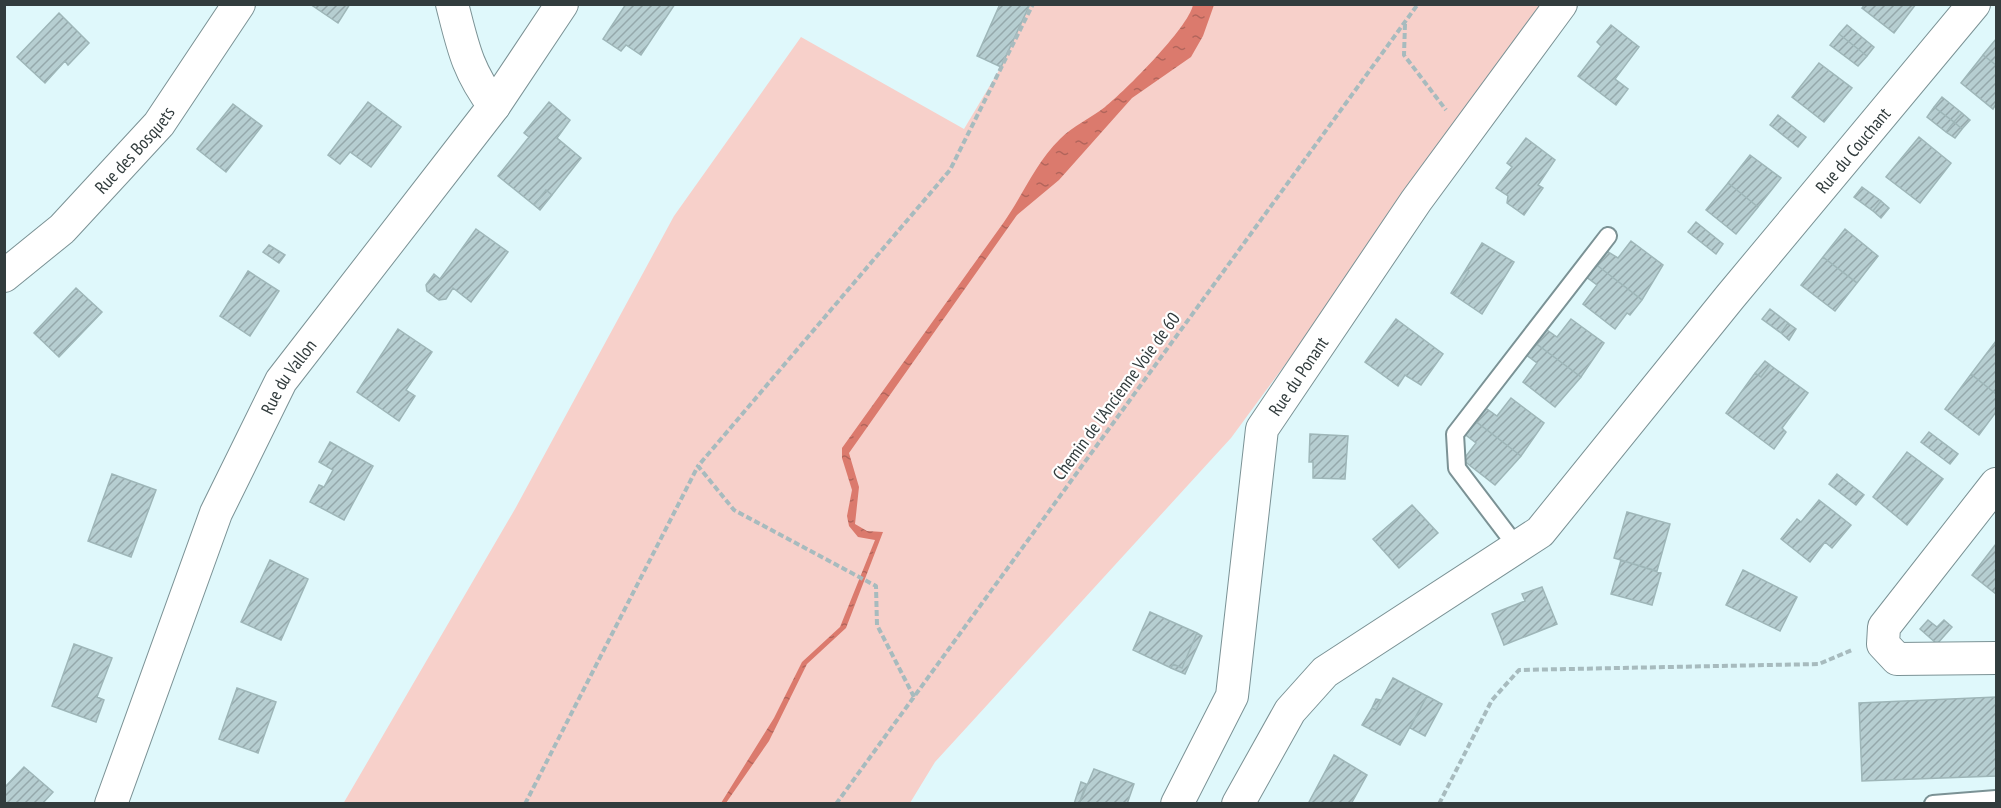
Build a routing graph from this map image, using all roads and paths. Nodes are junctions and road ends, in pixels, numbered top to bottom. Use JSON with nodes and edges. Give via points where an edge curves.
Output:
{"nodes":[{"id":1,"x":239,"y":4,"type":"edge"},
{"id":2,"x":453,"y":4,"type":"edge"},
{"id":3,"x":562,"y":4,"type":"edge"},
{"id":4,"x":1033,"y":4,"type":"edge"},
{"id":5,"x":1418,"y":4,"type":"edge"},
{"id":6,"x":1561,"y":4,"type":"edge"},
{"id":7,"x":1974,"y":4,"type":"edge"},
{"id":8,"x":1405,"y":23,"type":"junction"},
{"id":9,"x":494,"y":106,"type":"junction"},
{"id":10,"x":1449,"y":157,"type":"junction"},
{"id":11,"x":1608,"y":236,"type":"dead end"},
{"id":12,"x":4,"y":276,"type":"edge"},
{"id":13,"x":698,"y":466,"type":"junction"},
{"id":14,"x":1996,"y":484,"type":"edge"},
{"id":15,"x":1517,"y":547,"type":"junction"},
{"id":16,"x":1882,"y":644,"type":"junction"},
{"id":17,"x":1996,"y":657,"type":"edge"},
{"id":18,"x":914,"y":697,"type":"junction"},
{"id":19,"x":1996,"y":799,"type":"edge"},
{"id":20,"x":111,"y":804,"type":"edge"},
{"id":21,"x":525,"y":804,"type":"edge"},
{"id":22,"x":836,"y":804,"type":"edge"},
{"id":23,"x":1177,"y":804,"type":"edge"},
{"id":24,"x":1238,"y":804,"type":"edge"},
{"id":25,"x":1439,"y":804,"type":"edge"},
{"id":26,"x":1933,"y":804,"type":"edge"}],
"edges":[{"from":1,"to":12,"type":"street","name":"Rue des Bosquets","via":[[159,124],[62,229]]},
{"from":2,"to":9,"type":"street","via":[[466,60],[477,84]]},
{"from":3,"to":9,"type":"street","name":"Rue du Vallon"},
{"from":4,"to":13,"type":"path","via":[[950,170]]},
{"from":5,"to":8,"type":"path","name":"Chemin de l'Ancienne Voie de 60"},
{"from":6,"to":10,"type":"street","name":"Rue du Ponant"},
{"from":7,"to":15,"type":"street","name":"Rue du Couchant","via":[[1540,532]]},
{"from":8,"to":10,"type":"path","via":[[1404,55],[1458,124]]},
{"from":8,"to":18,"type":"path","name":"Chemin de l'Ancienne Voie de 60"},
{"from":9,"to":20,"type":"street","name":"Rue du Vallon","via":[[281,381],[216,513]]},
{"from":10,"to":23,"type":"street","name":"Rue du Ponant","via":[[1262,429],[1232,696]]},
{"from":11,"to":15,"type":"lane","via":[[1455,434],[1457,468]]},
{"from":13,"to":18,"type":"path","via":[[734,510],[876,586],[877,625]]},
{"from":13,"to":21,"type":"path"},
{"from":14,"to":16,"type":"street","via":[[1884,627]]},
{"from":15,"to":24,"type":"street","via":[[1325,672],[1290,711]]},
{"from":16,"to":17,"type":"street","via":[[1897,659]]},
{"from":16,"to":25,"type":"path","via":[[1843,651],[1819,664],[1519,669],[1492,700]]},
{"from":18,"to":22,"type":"path","name":"Chemin de l'Ancienne Voie de 60"},
{"from":19,"to":26,"type":"lane"}]}
